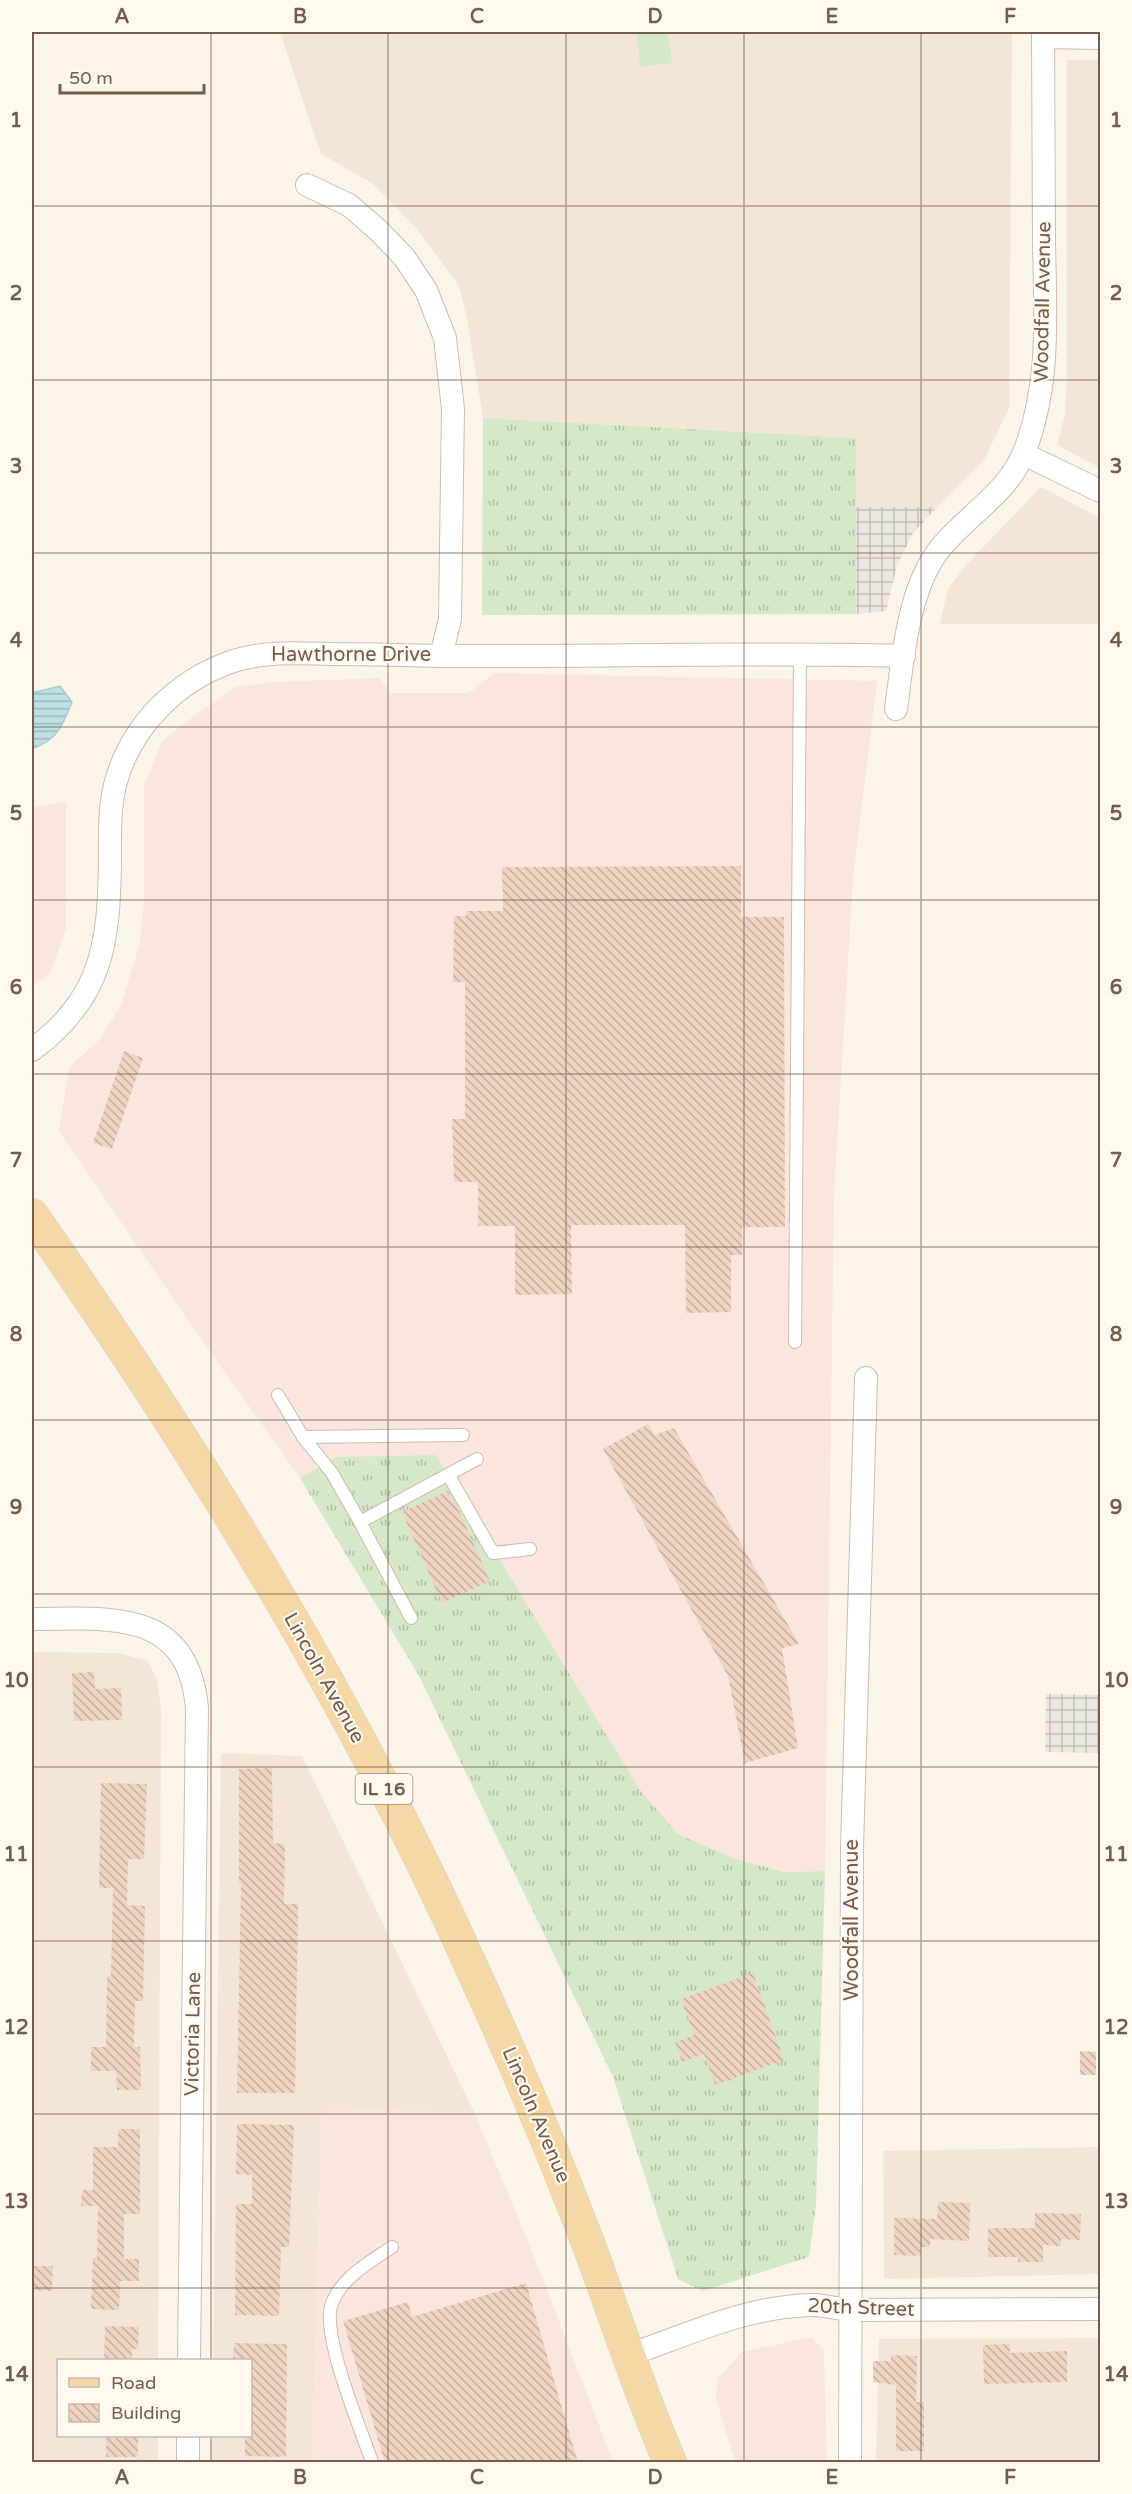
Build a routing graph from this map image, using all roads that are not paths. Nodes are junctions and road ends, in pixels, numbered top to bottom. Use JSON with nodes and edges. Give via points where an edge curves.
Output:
{"nodes":[{"id":1,"x":1043,"y":34,"type":"edge"},
{"id":2,"x":1101,"y":38,"type":"edge"},
{"id":3,"x":307,"y":185,"type":"dead end"},
{"id":4,"x":1024,"y":454,"type":"junction"},
{"id":5,"x":1101,"y":491,"type":"edge"},
{"id":6,"x":800,"y":654,"type":"junction"},
{"id":7,"x":441,"y":656,"type":"junction"},
{"id":8,"x":904,"y":656,"type":"junction"},
{"id":9,"x":896,"y":709,"type":"dead end"},
{"id":10,"x":32,"y":1050,"type":"edge"},
{"id":11,"x":32,"y":1215,"type":"edge"},
{"id":12,"x":795,"y":1342,"type":"dead end"},
{"id":13,"x":866,"y":1378,"type":"dead end"},
{"id":14,"x":278,"y":1395,"type":"dead end"},
{"id":15,"x":463,"y":1435,"type":"dead end"},
{"id":16,"x":303,"y":1437,"type":"junction"},
{"id":17,"x":477,"y":1459,"type":"dead end"},
{"id":18,"x":448,"y":1476,"type":"junction"},
{"id":19,"x":360,"y":1522,"type":"junction"},
{"id":20,"x":530,"y":1549,"type":"dead end"},
{"id":21,"x":411,"y":1618,"type":"dead end"},
{"id":22,"x":32,"y":1619,"type":"edge"},
{"id":23,"x":393,"y":2247,"type":"dead end"},
{"id":24,"x":1101,"y":2309,"type":"edge"},
{"id":25,"x":851,"y":2310,"type":"junction"},
{"id":26,"x":629,"y":2355,"type":"junction"},
{"id":27,"x":189,"y":2359,"type":"edge"},
{"id":28,"x":647,"y":2409,"type":"junction"},
{"id":29,"x":188,"y":2437,"type":"edge"},
{"id":30,"x":188,"y":2463,"type":"edge"},
{"id":31,"x":372,"y":2463,"type":"edge"},
{"id":32,"x":656,"y":2463,"type":"edge"},
{"id":33,"x":670,"y":2463,"type":"edge"},
{"id":34,"x":850,"y":2463,"type":"edge"}],
"edges":[{"from":1,"to":2,"type":"street"},
{"from":1,"to":4,"type":"street","name":"Woodfall Avenue","via":[[1045,352],[1038,411]]},
{"from":3,"to":7,"type":"street","via":[[349,205],[404,257],[426,290],[445,339],[453,409],[450,619]]},
{"from":4,"to":5,"type":"street"},
{"from":4,"to":8,"type":"street","name":"Woodfall Avenue","via":[[980,510],[943,545],[925,572]]},
{"from":6,"to":7,"type":"street","name":"Hawthorne Drive"},
{"from":6,"to":8,"type":"street","name":"Hawthorne Drive"},
{"from":6,"to":12,"type":"lane"},
{"from":7,"to":10,"type":"street","name":"Hawthorne Drive","via":[[257,655],[203,674],[162,704],[128,750],[117,779],[110,828],[104,949],[80,1001],[61,1025]]},
{"from":8,"to":9,"type":"street","name":"Woodfall Avenue"},
{"from":11,"to":26,"type":"main road","name":"Lincoln Avenue","number":"IL 16","via":[[189,1447],[268,1575],[341,1706],[485,1995],[537,2115]]},
{"from":13,"to":25,"type":"street","name":"Woodfall Avenue","via":[[852,1848]]},
{"from":14,"to":16,"type":"lane"},
{"from":15,"to":16,"type":"lane"},
{"from":16,"to":19,"type":"lane","via":[[332,1473]]},
{"from":17,"to":18,"type":"lane"},
{"from":18,"to":19,"type":"lane"},
{"from":18,"to":20,"type":"lane","via":[[493,1553]]},
{"from":19,"to":21,"type":"lane"},
{"from":22,"to":27,"type":"street","name":"Victoria Lane","via":[[109,1619],[147,1627],[177,1650],[196,1688]]},
{"from":23,"to":31,"type":"lane","via":[[360,2268],[341,2286],[331,2304],[333,2346]]},
{"from":24,"to":25,"type":"street","name":"20th Street"},
{"from":25,"to":26,"type":"street","name":"20th Street","via":[[818,2305],[764,2310]]},
{"from":25,"to":34,"type":"street","name":"Woodfall Avenue"},
{"from":26,"to":28,"type":"main road","name":"Lincoln Avenue","number":"IL 16"},
{"from":28,"to":32,"type":"main road","name":"Lincoln Avenue","number":"IL 16"},
{"from":28,"to":33,"type":"main road","name":"Lincoln Avenue","number":"IL 16"},
{"from":29,"to":30,"type":"street"}]}
